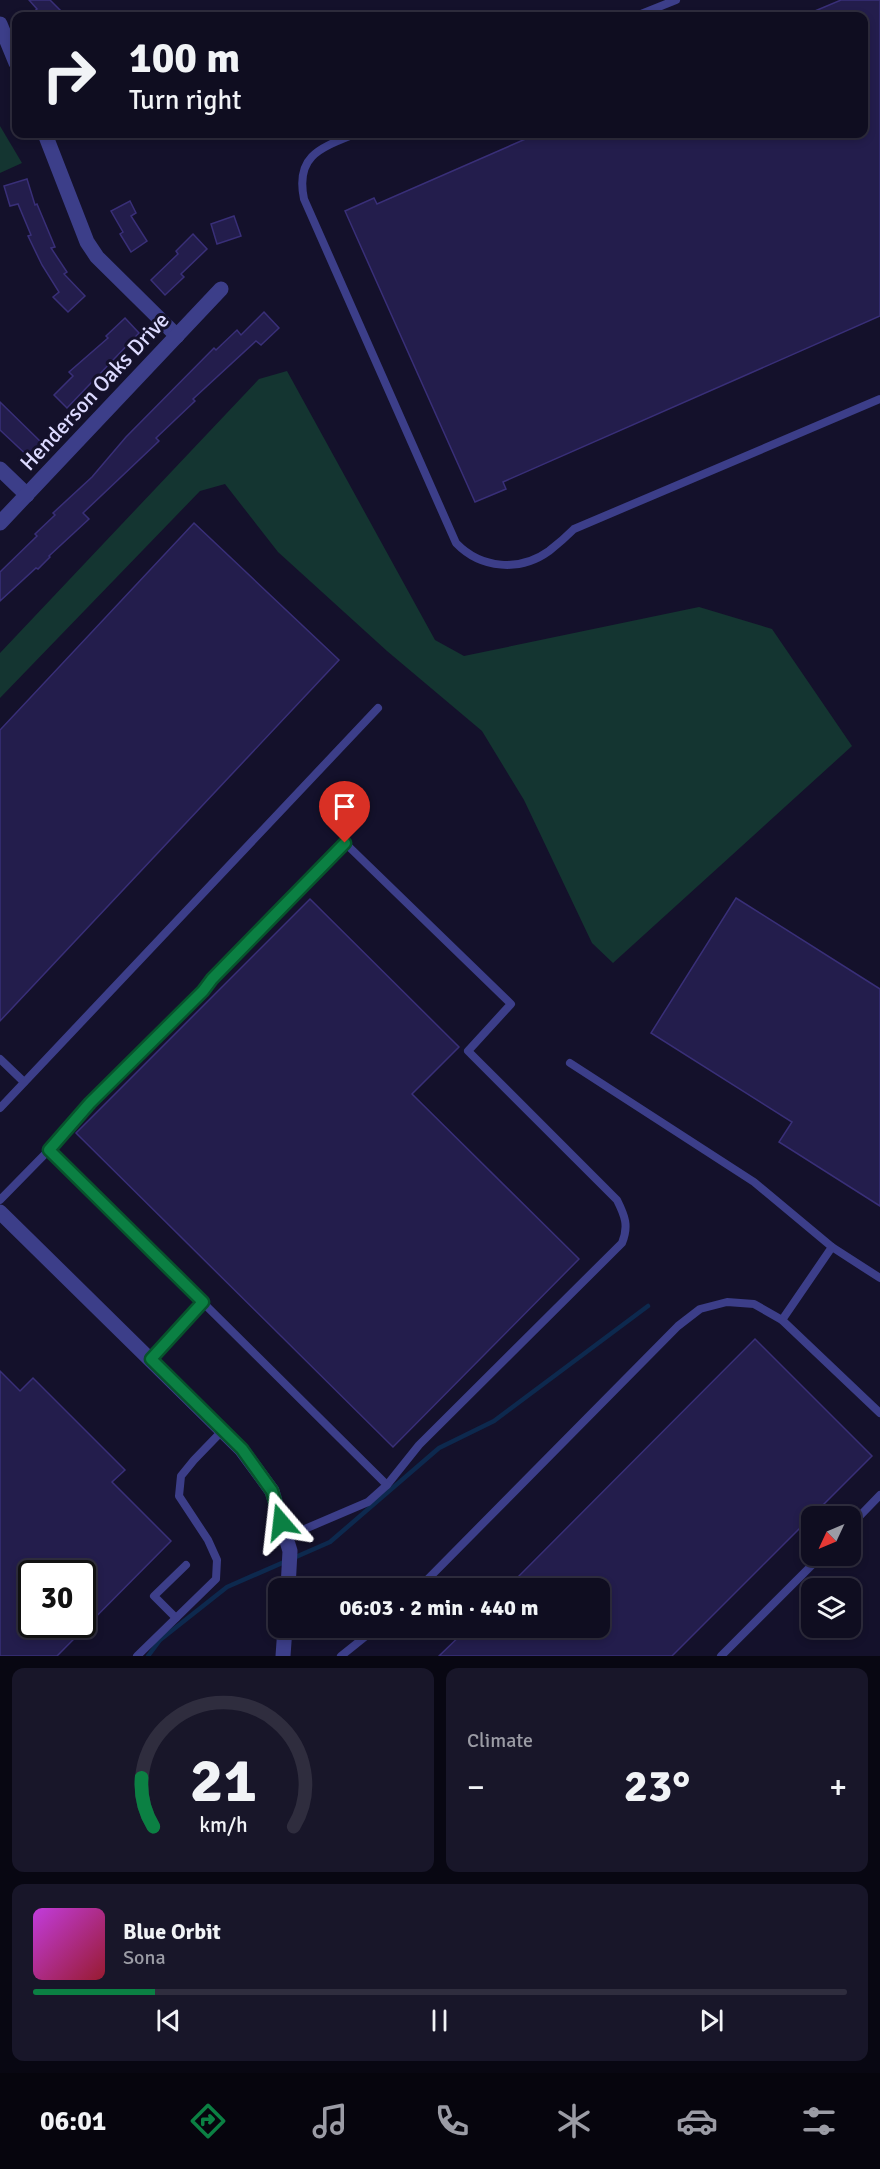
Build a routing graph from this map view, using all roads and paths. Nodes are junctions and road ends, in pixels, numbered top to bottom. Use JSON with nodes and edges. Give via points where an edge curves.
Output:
{"nodes":[{"id":1,"x":676,"y":0,"type":"edge"},
{"id":2,"x":646,"y":12,"type":"edge"},
{"id":3,"x":0,"y":24,"type":"edge"},
{"id":4,"x":12,"y":53,"type":"edge"},
{"id":5,"x":47,"y":138,"type":"edge"},
{"id":6,"x":347,"y":138,"type":"edge"},
{"id":7,"x":221,"y":289,"type":"dead end"},
{"id":8,"x":177,"y":336,"type":"junction"},
{"id":9,"x":880,"y":399,"type":"edge"},
{"id":10,"x":0,"y":469,"type":"edge"},
{"id":11,"x":27,"y":495,"type":"junction"},
{"id":12,"x":0,"y":524,"type":"edge"},
{"id":13,"x":378,"y":708,"type":"dead end"},
{"id":14,"x":0,"y":1059,"type":"edge"},
{"id":15,"x":570,"y":1063,"type":"dead end"},
{"id":16,"x":24,"y":1082,"type":"junction"},
{"id":17,"x":0,"y":1108,"type":"edge"},
{"id":18,"x":49,"y":1150,"type":"junction"},
{"id":19,"x":0,"y":1200,"type":"edge"},
{"id":20,"x":0,"y":1212,"type":"edge"},
{"id":21,"x":832,"y":1247,"type":"junction"},
{"id":22,"x":880,"y":1278,"type":"edge"},
{"id":23,"x":203,"y":1302,"type":"junction"},
{"id":24,"x":782,"y":1320,"type":"junction"},
{"id":25,"x":151,"y":1359,"type":"junction"},
{"id":26,"x":880,"y":1413,"type":"edge"},
{"id":27,"x":223,"y":1430,"type":"junction"},
{"id":28,"x":387,"y":1485,"type":"junction"},
{"id":29,"x":880,"y":1495,"type":"edge"},
{"id":30,"x":861,"y":1515,"type":"edge"},
{"id":31,"x":286,"y":1537,"type":"junction"},
{"id":32,"x":186,"y":1565,"type":"dead end"},
{"id":33,"x":811,"y":1566,"type":"edge"},
{"id":34,"x":289,"y":1578,"type":"edge"},
{"id":35,"x":429,"y":1578,"type":"edge"},
{"id":36,"x":176,"y":1618,"type":"junction"},
{"id":37,"x":284,"y":1638,"type":"edge"},
{"id":38,"x":364,"y":1638,"type":"edge"},
{"id":39,"x":137,"y":1656,"type":"edge"},
{"id":40,"x":283,"y":1656,"type":"edge"},
{"id":41,"x":341,"y":1656,"type":"edge"},
{"id":42,"x":721,"y":1656,"type":"edge"}],
"edges":[{"from":1,"to":2,"type":"lane"},
{"from":3,"to":4,"type":"street"},
{"from":5,"to":8,"type":"street","via":[[96,257]]},
{"from":6,"to":9,"type":"lane","via":[[312,155],[302,171],[304,199],[456,543],[466,553],[508,566],[529,562],[574,530]]},
{"from":7,"to":8,"type":"street","name":"Henderson Oaks Drive"},
{"from":8,"to":11,"type":"street","name":"Henderson Oaks Drive"},
{"from":10,"to":11,"type":"street"},
{"from":11,"to":12,"type":"street","name":"Henderson Oaks Drive"},
{"from":13,"to":16,"type":"lane"},
{"from":14,"to":16,"type":"lane"},
{"from":15,"to":21,"type":"lane","via":[[754,1182]]},
{"from":16,"to":17,"type":"lane"},
{"from":18,"to":19,"type":"lane"},
{"from":18,"to":23,"type":"lane"},
{"from":18,"to":28,"type":"lane","via":[[90,1103],[345,843],[511,1004],[468,1051],[617,1200],[626,1217],[627,1231],[622,1243],[419,1445]]},
{"from":20,"to":25,"type":"street"},
{"from":21,"to":22,"type":"lane"},
{"from":21,"to":24,"type":"lane"},
{"from":23,"to":25,"type":"lane"},
{"from":23,"to":28,"type":"lane"},
{"from":24,"to":26,"type":"lane"},
{"from":24,"to":35,"type":"lane","via":[[754,1305],[727,1302],[700,1309],[678,1326]]},
{"from":25,"to":27,"type":"street"},
{"from":27,"to":31,"type":"street","via":[[272,1491]]},
{"from":27,"to":36,"type":"lane","via":[[182,1476],[178,1496],[208,1540],[217,1560],[216,1579]]},
{"from":28,"to":31,"type":"lane","via":[[368,1502]]},
{"from":29,"to":30,"type":"lane"},
{"from":31,"to":34,"type":"street","via":[[290,1551]]},
{"from":32,"to":36,"type":"lane","via":[[154,1596]]},
{"from":33,"to":42,"type":"lane"},
{"from":36,"to":39,"type":"lane"},
{"from":37,"to":40,"type":"street"},
{"from":38,"to":41,"type":"lane"}]}
